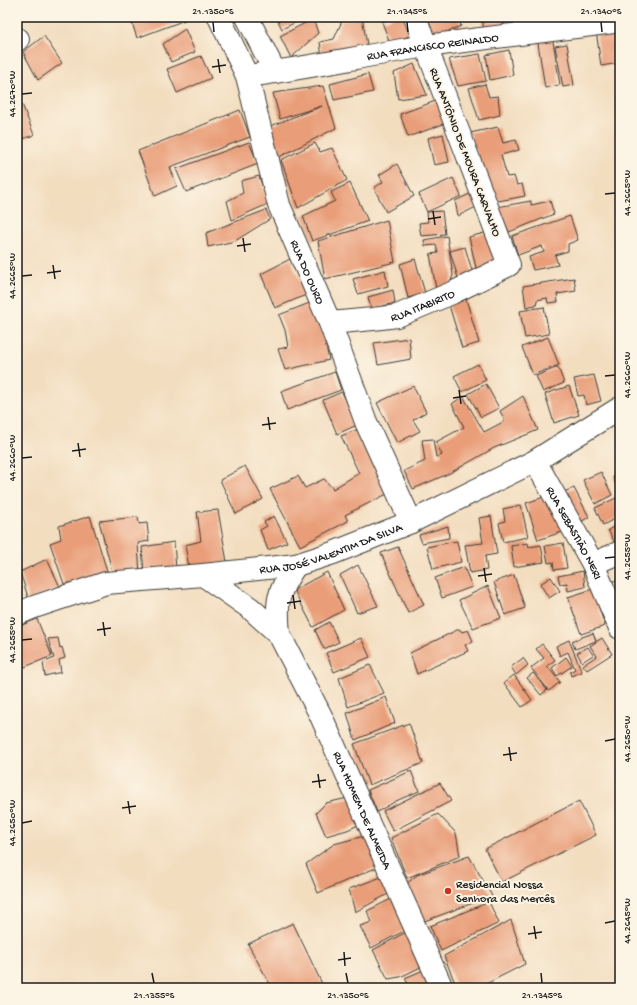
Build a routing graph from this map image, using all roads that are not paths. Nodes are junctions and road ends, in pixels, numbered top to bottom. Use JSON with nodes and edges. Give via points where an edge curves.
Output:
{"nodes":[{"id":1,"x":218,"y":17,"type":"edge"},
{"id":2,"x":247,"y":17,"type":"edge"},
{"id":3,"x":415,"y":17,"type":"edge"},
{"id":4,"x":620,"y":21,"type":"edge"},
{"id":5,"x":426,"y":46,"type":"junction"},
{"id":6,"x":275,"y":72,"type":"junction"},
{"id":7,"x":247,"y":76,"type":"junction"},
{"id":8,"x":509,"y":265,"type":"joint"},
{"id":9,"x":330,"y":323,"type":"junction"},
{"id":10,"x":620,"y":408,"type":"edge"},
{"id":11,"x":535,"y":461,"type":"junction"},
{"id":12,"x":411,"y":522,"type":"junction"},
{"id":13,"x":620,"y":552,"type":"edge"},
{"id":14,"x":593,"y":564,"type":"junction"},
{"id":15,"x":296,"y":565,"type":"junction"},
{"id":16,"x":203,"y":575,"type":"junction"},
{"id":17,"x":17,"y":614,"type":"edge"},
{"id":18,"x":620,"y":628,"type":"edge"},
{"id":19,"x":279,"y":634,"type":"junction"},
{"id":20,"x":442,"y":988,"type":"edge"}],
"edges":[{"from":1,"to":7,"type":"street","name":"RUA DO OURO"},
{"from":2,"to":6,"type":"street"},
{"from":3,"to":5,"type":"street","name":"RUA ANTÔNIO DE MOURA CARVALHO"},
{"from":4,"to":5,"type":"street","name":"RUA FRANCISCO REINALDO"},
{"from":5,"to":6,"type":"street","name":"RUA FRANCISCO REINALDO"},
{"from":5,"to":8,"type":"street","name":"RUA ANTÔNIO DE MOURA CARVALHO"},
{"from":6,"to":7,"type":"street","name":"RUA FRANCISCO REINALDO"},
{"from":7,"to":9,"type":"street","name":"RUA DO OURO","via":[[278,205]]},
{"from":8,"to":9,"type":"street","name":"RUA ITABIRITO","via":[[397,316]]},
{"from":9,"to":12,"type":"street","name":"RUA DO OURO","via":[[366,422]]},
{"from":10,"to":11,"type":"street","name":"RUA JOSÉ VALENTIM DA SILVA"},
{"from":11,"to":12,"type":"street","name":"RUA JOSÉ VALENTIM DA SILVA"},
{"from":11,"to":14,"type":"street","name":"RUA SEBASTIÃO NERI"},
{"from":12,"to":15,"type":"street","name":"RUA JOSÉ VALENTIM DA SILVA"},
{"from":13,"to":14,"type":"street"},
{"from":14,"to":18,"type":"street","name":"RUA SEBASTIÃO NERI"},
{"from":15,"to":16,"type":"street","name":"RUA JOSÉ VALENTIM DA SILVA"},
{"from":15,"to":19,"type":"street","via":[[286,579],[279,596]]},
{"from":16,"to":17,"type":"street","name":"RUA JOSÉ VALENTIM DA SILVA","via":[[106,583]]},
{"from":16,"to":19,"type":"street","via":[[250,608]]},
{"from":19,"to":20,"type":"street","name":"RUA HOMEM DE ALMEIDA","via":[[321,716]]}]}
